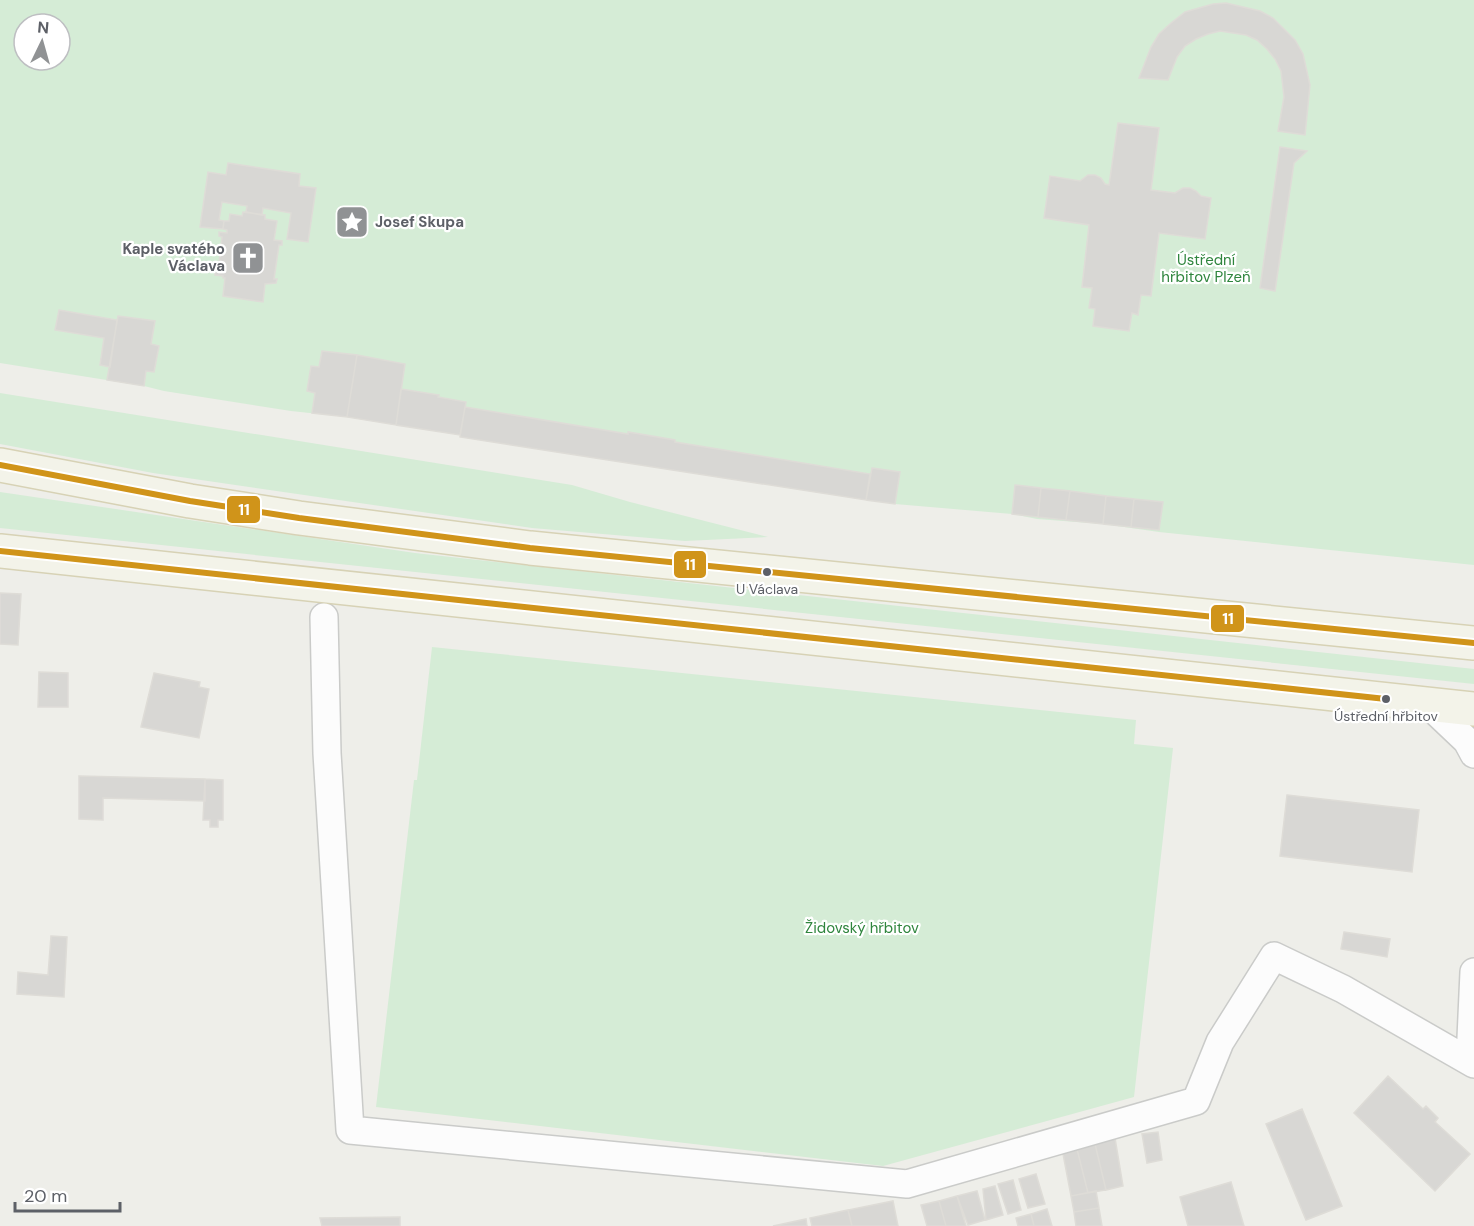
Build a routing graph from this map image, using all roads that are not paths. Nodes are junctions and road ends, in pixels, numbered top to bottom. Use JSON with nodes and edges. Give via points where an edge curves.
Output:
{"nodes":[{"id":1,"x":0,"y":465,"type":"edge"},
{"id":2,"x":0,"y":551,"type":"edge"},
{"id":3,"x":324,"y":617,"type":"dead end"},
{"id":4,"x":1474,"y":643,"type":"edge"},
{"id":5,"x":1428,"y":704,"type":"junction"},
{"id":6,"x":1474,"y":709,"type":"edge"},
{"id":7,"x":1474,"y":754,"type":"edge"},
{"id":8,"x":1474,"y":972,"type":"edge"},
{"id":9,"x":1472,"y":1062,"type":"edge"}],
"edges":[{"from":1,"to":4,"type":"main road","via":[[190,501],[530,548]]},
{"from":2,"to":5,"type":"main road"},
{"from":3,"to":9,"type":"street","via":[[327,753],[350,1130],[907,1184],[1196,1101],[1220,1042],[1274,956],[1343,989]]},
{"from":5,"to":6,"type":"main road"},
{"from":5,"to":7,"type":"street","via":[[1467,741]]},
{"from":8,"to":9,"type":"street"}]}
